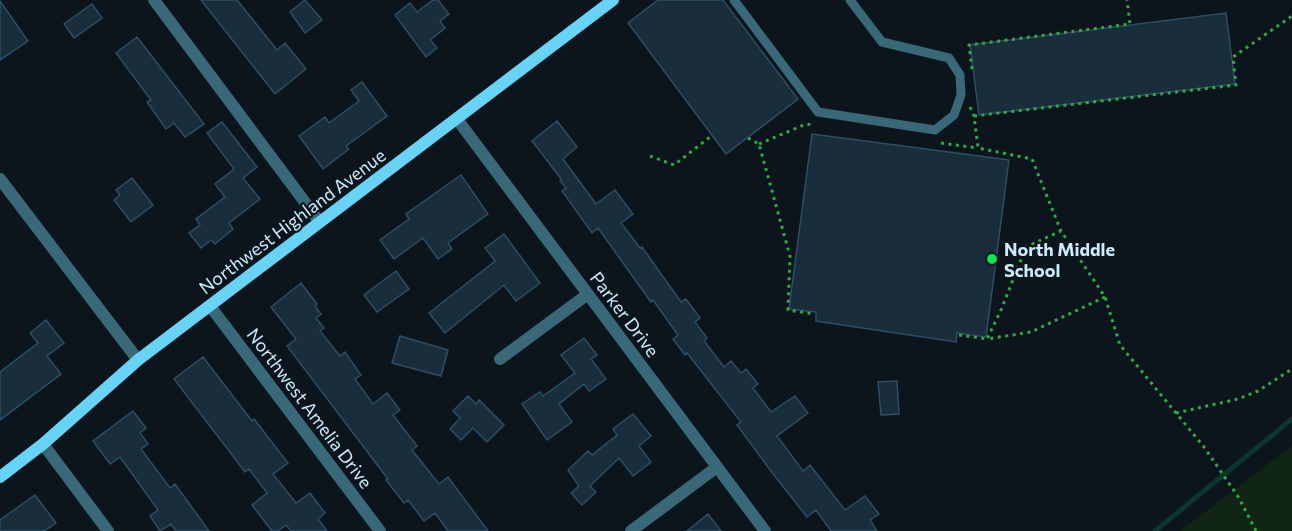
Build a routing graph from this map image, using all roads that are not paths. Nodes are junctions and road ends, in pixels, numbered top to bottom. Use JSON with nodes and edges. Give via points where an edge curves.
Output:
{"nodes":[{"id":1,"x":154,"y":0,"type":"edge"},
{"id":2,"x":613,"y":0,"type":"edge"},
{"id":3,"x":734,"y":0,"type":"edge"},
{"id":4,"x":850,"y":0,"type":"edge"},
{"id":5,"x":457,"y":119,"type":"junction"},
{"id":6,"x":0,"y":178,"type":"edge"},
{"id":7,"x":319,"y":221,"type":"junction"},
{"id":8,"x":588,"y":294,"type":"junction"},
{"id":9,"x":210,"y":306,"type":"junction"},
{"id":10,"x":500,"y":359,"type":"dead end"},
{"id":11,"x":138,"y":360,"type":"junction"},
{"id":12,"x":43,"y":444,"type":"junction"},
{"id":13,"x":717,"y":466,"type":"junction"},
{"id":14,"x":0,"y":477,"type":"edge"},
{"id":15,"x":108,"y":531,"type":"edge"},
{"id":16,"x":380,"y":531,"type":"edge"},
{"id":17,"x":631,"y":531,"type":"edge"},
{"id":18,"x":765,"y":531,"type":"edge"}],
"edges":[{"from":1,"to":7,"type":"street"},
{"from":2,"to":5,"type":"main road","name":"Northwest Highland Avenue"},
{"from":3,"to":4,"type":"lane","via":[[818,112],[935,130],[954,115],[961,94],[960,75],[949,58],[882,42]]},
{"from":5,"to":7,"type":"main road","name":"Northwest Highland Avenue"},
{"from":5,"to":8,"type":"street","name":"Parker Drive"},
{"from":6,"to":11,"type":"street"},
{"from":7,"to":9,"type":"main road","name":"Northwest Highland Avenue"},
{"from":8,"to":10,"type":"street"},
{"from":8,"to":13,"type":"street","name":"Parker Drive"},
{"from":9,"to":11,"type":"main road","name":"Northwest Highland Avenue"},
{"from":9,"to":16,"type":"street","name":"Northwest Amelia Drive"},
{"from":11,"to":12,"type":"main road","name":"Northwest Highland Avenue"},
{"from":12,"to":14,"type":"main road","name":"Northwest Highland Avenue"},
{"from":12,"to":15,"type":"street"},
{"from":13,"to":17,"type":"street"},
{"from":13,"to":18,"type":"street","name":"Parker Drive"}]}
